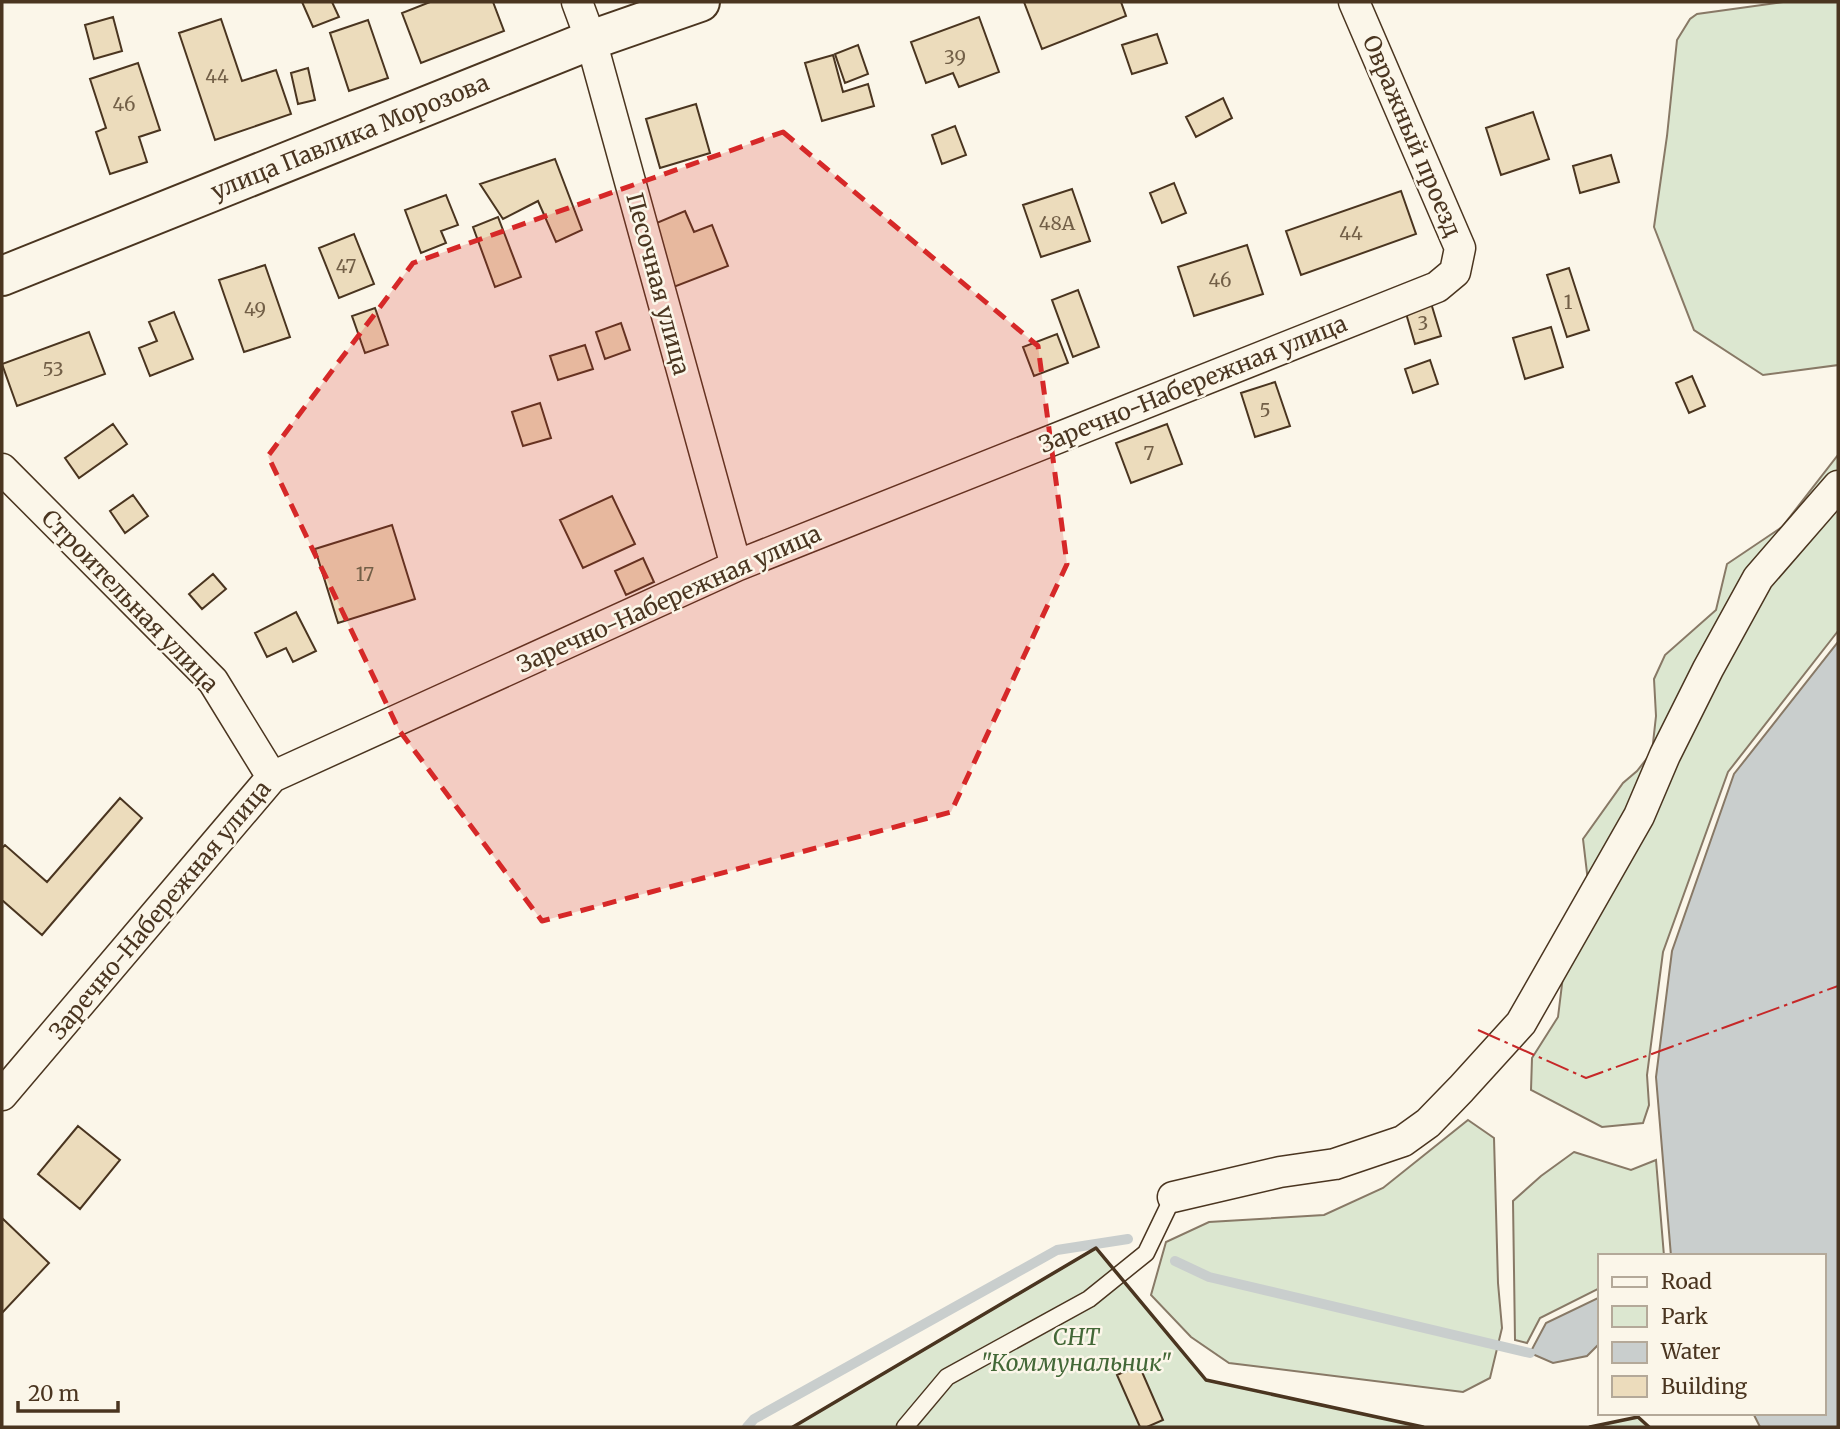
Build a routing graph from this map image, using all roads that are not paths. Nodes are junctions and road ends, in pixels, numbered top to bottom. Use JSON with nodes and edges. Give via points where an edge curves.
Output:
{"nodes":[{"id":1,"x":577,"y":2,"type":"edge"},
{"id":2,"x":700,"y":2,"type":"edge"},
{"id":3,"x":1354,"y":2,"type":"edge"},
{"id":4,"x":591,"y":40,"type":"junction"},
{"id":5,"x":1455,"y":272,"type":"joint"},
{"id":6,"x":2,"y":276,"type":"edge"},
{"id":7,"x":2,"y":469,"type":"edge"},
{"id":8,"x":1838,"y":486,"type":"edge"},
{"id":9,"x":736,"y":566,"type":"junction"},
{"id":10,"x":272,"y":777,"type":"junction"},
{"id":11,"x":2,"y":1095,"type":"edge"},
{"id":12,"x":1173,"y":1197,"type":"joint"},
{"id":13,"x":905,"y":1427,"type":"edge"}],
"edges":[{"from":1,"to":4,"type":"street","name":"Песочная улица"},
{"from":2,"to":4,"type":"street","name":"улица Павлика Морозова"},
{"from":3,"to":5,"type":"street","name":"Овражный проезд","via":[[1460,248]]},
{"from":4,"to":6,"type":"street","name":"улица Павлика Морозова"},
{"from":4,"to":9,"type":"street","name":"Песочная улица"},
{"from":5,"to":9,"type":"street","name":"Заречно-Набережная улица","via":[[1437,287]]},
{"from":7,"to":10,"type":"street","name":"Строительная улица","via":[[213,681]]},
{"from":8,"to":12,"type":"street","via":[[1758,578],[1708,669],[1639,816],[1521,1023],[1461,1089],[1403,1141],[1335,1164]]},
{"from":9,"to":10,"type":"street","name":"Заречно-Набережная улица"},
{"from":10,"to":11,"type":"street","name":"Заречно-Набережная улица"},
{"from":12,"to":13,"type":"lane","via":[[1146,1253],[1089,1299],[947,1377]]}]}
